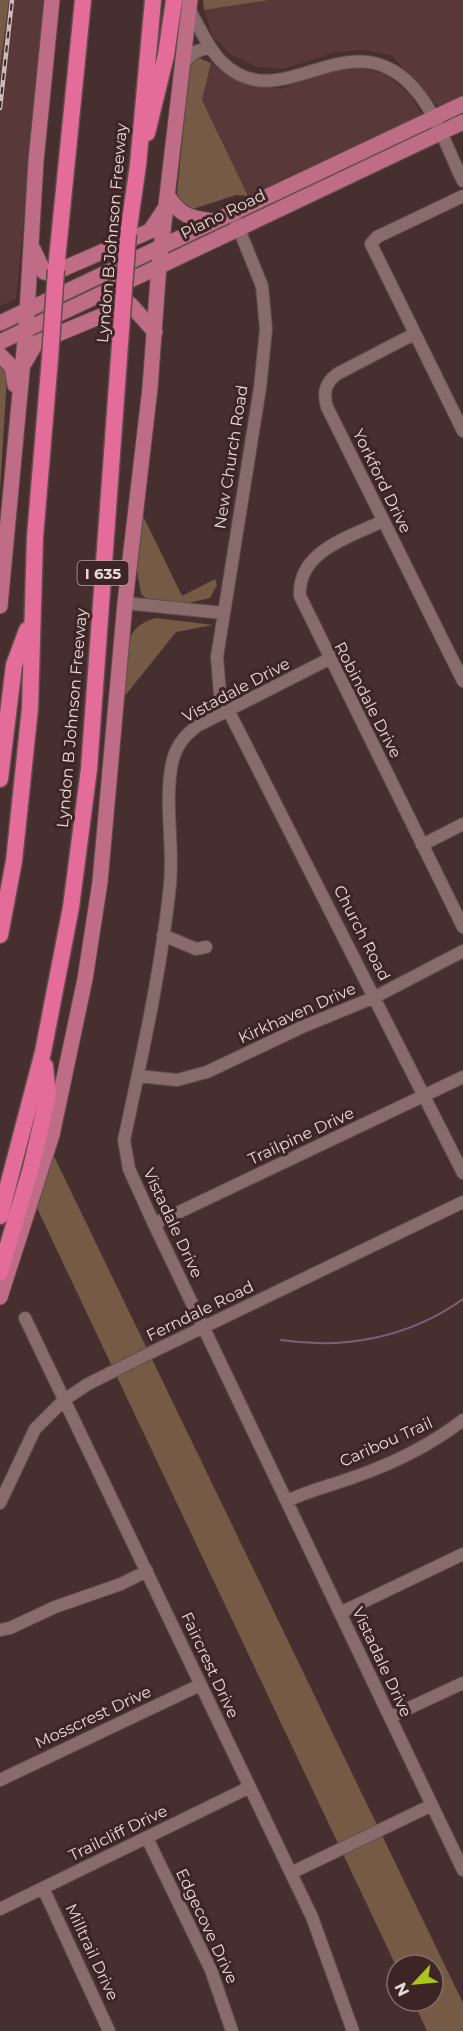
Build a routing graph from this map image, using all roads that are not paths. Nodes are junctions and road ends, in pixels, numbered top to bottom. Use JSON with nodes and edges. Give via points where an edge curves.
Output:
{"nodes":[{"id":1,"x":52,"y":0,"type":"edge"},
{"id":2,"x":83,"y":0,"type":"edge"},
{"id":3,"x":153,"y":0,"type":"edge"},
{"id":4,"x":174,"y":0,"type":"edge"},
{"id":5,"x":190,"y":5,"type":"edge"},
{"id":6,"x":210,"y":46,"type":"junction"},
{"id":7,"x":183,"y":63,"type":"junction"},
{"id":8,"x":463,"y":104,"type":"edge"},
{"id":9,"x":463,"y":122,"type":"edge"},
{"id":10,"x":437,"y":125,"type":"junction"},
{"id":11,"x":352,"y":155,"type":"junction"},
{"id":12,"x":138,"y":165,"type":"junction"},
{"id":13,"x":463,"y":181,"type":"edge"},
{"id":14,"x":332,"y":183,"type":"junction"},
{"id":15,"x":463,"y":196,"type":"edge"},
{"id":16,"x":168,"y":201,"type":"junction"},
{"id":17,"x":232,"y":212,"type":"junction"},
{"id":18,"x":213,"y":221,"type":"junction"},
{"id":19,"x":239,"y":226,"type":"junction"},
{"id":20,"x":162,"y":245,"type":"junction"},
{"id":21,"x":32,"y":247,"type":"junction"},
{"id":22,"x":159,"y":265,"type":"junction"},
{"id":23,"x":27,"y":309,"type":"junction"},
{"id":24,"x":0,"y":322,"type":"edge"},
{"id":25,"x":26,"y":329,"type":"junction"},
{"id":26,"x":155,"y":332,"type":"junction"},
{"id":27,"x":414,"y":334,"type":"junction"},
{"id":28,"x":0,"y":342,"type":"edge"},
{"id":29,"x":0,"y":355,"type":"edge"},
{"id":30,"x":20,"y":374,"type":"junction"},
{"id":31,"x":18,"y":403,"type":"junction"},
{"id":32,"x":463,"y":431,"type":"edge"},
{"id":33,"x":383,"y":521,"type":"junction"},
{"id":34,"x":125,"y":603,"type":"junction"},
{"id":35,"x":0,"y":606,"type":"edge"},
{"id":36,"x":223,"y":613,"type":"junction"},
{"id":37,"x":32,"y":618,"type":"junction"},
{"id":38,"x":329,"y":659,"type":"junction"},
{"id":39,"x":463,"y":681,"type":"edge"},
{"id":40,"x":226,"y":710,"type":"junction"},
{"id":41,"x":0,"y":778,"type":"edge"},
{"id":42,"x":463,"y":824,"type":"edge"},
{"id":43,"x":422,"y":844,"type":"junction"},
{"id":44,"x":463,"y":927,"type":"edge"},
{"id":45,"x":0,"y":935,"type":"edge"},
{"id":46,"x":163,"y":935,"type":"junction"},
{"id":47,"x":206,"y":947,"type":"dead end"},
{"id":48,"x":463,"y":951,"type":"edge"},
{"id":49,"x":375,"y":997,"type":"junction"},
{"id":50,"x":43,"y":1052,"type":"junction"},
{"id":51,"x":138,"y":1076,"type":"junction"},
{"id":52,"x":463,"y":1077,"type":"edge"},
{"id":53,"x":425,"y":1095,"type":"junction"},
{"id":54,"x":463,"y":1173,"type":"edge"},
{"id":55,"x":463,"y":1202,"type":"edge"},
{"id":56,"x":0,"y":1216,"type":"edge"},
{"id":57,"x":154,"y":1224,"type":"junction"},
{"id":58,"x":0,"y":1272,"type":"edge"},
{"id":59,"x":0,"y":1298,"type":"edge"},
{"id":60,"x":25,"y":1318,"type":"dead end"},
{"id":61,"x":203,"y":1327,"type":"junction"},
{"id":62,"x":64,"y":1400,"type":"junction"},
{"id":63,"x":463,"y":1420,"type":"edge"},
{"id":64,"x":287,"y":1501,"type":"junction"},
{"id":65,"x":0,"y":1503,"type":"edge"},
{"id":66,"x":463,"y":1554,"type":"edge"},
{"id":67,"x":147,"y":1571,"type":"junction"},
{"id":68,"x":340,"y":1612,"type":"junction"},
{"id":69,"x":0,"y":1630,"type":"edge"},
{"id":70,"x":463,"y":1683,"type":"edge"},
{"id":71,"x":200,"y":1685,"type":"junction"},
{"id":72,"x":390,"y":1717,"type":"junction"},
{"id":73,"x":0,"y":1780,"type":"edge"},
{"id":74,"x":250,"y":1787,"type":"junction"},
{"id":75,"x":432,"y":1805,"type":"junction"},
{"id":76,"x":147,"y":1838,"type":"junction"},
{"id":77,"x":463,"y":1870,"type":"edge"},
{"id":78,"x":291,"y":1874,"type":"junction"},
{"id":79,"x":43,"y":1888,"type":"junction"},
{"id":80,"x":0,"y":1909,"type":"edge"},
{"id":81,"x":109,"y":2031,"type":"edge"},
{"id":82,"x":232,"y":2031,"type":"edge"},
{"id":83,"x":353,"y":2031,"type":"edge"}],
"edges":[{"from":1,"to":21,"type":"main road"},
{"from":2,"to":37,"type":"highway","bridge":true,"via":[[56,270],[34,537]]},
{"from":3,"to":12,"type":"highway","name":"Lyndon B Johnson Freeway","number":"I 635"},
{"from":4,"to":12,"type":"highway","via":[[157,100]]},
{"from":5,"to":6,"type":"street"},
{"from":5,"to":7,"type":"main road"},
{"from":6,"to":7,"type":"street"},
{"from":6,"to":10,"type":"street","via":[[234,72],[248,78],[275,81],[344,61],[380,66],[411,85]]},
{"from":7,"to":16,"type":"main road"},
{"from":8,"to":10,"type":"main road","name":"Plano Road"},
{"from":9,"to":10,"type":"main road","name":"Plano Road"},
{"from":10,"to":11,"type":"main road","name":"Plano Road"},
{"from":10,"to":13,"type":"street"},
{"from":10,"to":14,"type":"main road","name":"Plano Road"},
{"from":11,"to":14,"type":"main road","via":[[353,162],[334,175]]},
{"from":11,"to":17,"type":"main road","name":"Plano Road"},
{"from":12,"to":50,"type":"highway","name":"Lyndon B Johnson Freeway","number":"I 635","bridge":true,"via":[[128,234],[89,769],[70,907]]},
{"from":14,"to":19,"type":"main road","name":"Plano Road"},
{"from":15,"to":27,"type":"street","via":[[377,237],[371,244]]},
{"from":16,"to":18,"type":"main road","via":[[189,218]]},
{"from":16,"to":20,"type":"main road"},
{"from":16,"to":21,"type":"main road","via":[[150,231],[51,274],[44,272]]},
{"from":17,"to":18,"type":"main road","name":"Plano Road"},
{"from":17,"to":19,"type":"street","name":"New Church Road"},
{"from":18,"to":20,"type":"main road","name":"Plano Road"},
{"from":19,"to":22,"type":"main road","name":"Plano Road"},
{"from":19,"to":36,"type":"street","name":"New Church Road","via":[[262,286],[266,328]]},
{"from":20,"to":22,"type":"main road"},
{"from":20,"to":23,"type":"main road","name":"Plano Road"},
{"from":21,"to":23,"type":"main road"},
{"from":22,"to":25,"type":"main road","name":"Plano Road"},
{"from":22,"to":26,"type":"main road"},
{"from":23,"to":24,"type":"main road","name":"Plano Road"},
{"from":23,"to":25,"type":"main road"},
{"from":25,"to":28,"type":"main road","name":"Plano Road"},
{"from":25,"to":30,"type":"main road"},
{"from":26,"to":30,"type":"main road","via":[[130,304],[36,343]]},
{"from":26,"to":34,"type":"main road"},
{"from":27,"to":32,"type":"street"},
{"from":27,"to":33,"type":"street","name":"Yorkford Drive","via":[[337,374],[324,396]]},
{"from":29,"to":31,"type":"main road","via":[[12,368]]},
{"from":30,"to":31,"type":"main road"},
{"from":31,"to":35,"type":"main road"},
{"from":33,"to":38,"type":"street","name":"Robindale Drive","via":[[317,555],[301,576],[303,605]]},
{"from":33,"to":39,"type":"street","name":"Yorkford Drive"},
{"from":34,"to":36,"type":"street"},
{"from":34,"to":59,"type":"main road","via":[[100,882],[86,979],[52,1135]]},
{"from":36,"to":40,"type":"street","name":"New Church Road","via":[[216,669]]},
{"from":37,"to":41,"type":"highway","via":[[14,665]]},
{"from":37,"to":45,"type":"highway","via":[[30,708],[14,861]]},
{"from":38,"to":40,"type":"street","name":"Vistadale Drive"},
{"from":38,"to":43,"type":"street","name":"Robindale Drive"},
{"from":40,"to":46,"type":"street","name":"Vistadale Drive","via":[[186,735],[177,746],[168,819],[171,875]]},
{"from":40,"to":49,"type":"street","name":"Church Road","via":[[266,780]]},
{"from":42,"to":43,"type":"street"},
{"from":43,"to":44,"type":"street","name":"Robindale Drive"},
{"from":46,"to":47,"type":"street","via":[[195,949]]},
{"from":46,"to":51,"type":"street","name":"Vistadale Drive"},
{"from":48,"to":49,"type":"street","name":"Kirkhaven Drive"},
{"from":49,"to":51,"type":"street","name":"Kirkhaven Drive","via":[[198,1076],[177,1080]]},
{"from":49,"to":53,"type":"street","name":"Church Road"},
{"from":50,"to":56,"type":"highway","name":"Lyndon B Johnson Freeway","number":"I 635"},
{"from":50,"to":58,"type":"highway","via":[[48,1095]]},
{"from":51,"to":57,"type":"street","name":"Vistadale Drive","via":[[124,1140],[125,1155]]},
{"from":52,"to":53,"type":"street","name":"Trailpine Drive"},
{"from":53,"to":54,"type":"street","name":"Church Road"},
{"from":53,"to":57,"type":"street","name":"Trailpine Drive"},
{"from":55,"to":61,"type":"street","name":"Ferndale Road"},
{"from":57,"to":61,"type":"street","name":"Vistadale Drive"},
{"from":60,"to":62,"type":"street","name":"Faircrest Drive"},
{"from":61,"to":62,"type":"street","name":"Ferndale Road","via":[[88,1384]]},
{"from":61,"to":64,"type":"street","name":"Vistadale Drive"},
{"from":62,"to":65,"type":"street","name":"Ferndale Road","via":[[35,1429]]},
{"from":62,"to":67,"type":"street","name":"Faircrest Drive"},
{"from":63,"to":64,"type":"street","name":"Caribou Trail","via":[[438,1438],[367,1472]]},
{"from":64,"to":68,"type":"street","name":"Vistadale Drive"},
{"from":66,"to":68,"type":"street"},
{"from":67,"to":69,"type":"street"},
{"from":67,"to":71,"type":"street","name":"Faircrest Drive"},
{"from":68,"to":72,"type":"street","name":"Vistadale Drive"},
{"from":70,"to":72,"type":"street"},
{"from":71,"to":73,"type":"street","name":"Mosscrest Drive"},
{"from":71,"to":74,"type":"street","name":"Faircrest Drive"},
{"from":72,"to":75,"type":"street","name":"Vistadale Drive"},
{"from":74,"to":76,"type":"street","name":"Trailcliff Drive"},
{"from":74,"to":78,"type":"street","name":"Faircrest Drive"},
{"from":75,"to":77,"type":"street","name":"Vistadale Drive"},
{"from":75,"to":78,"type":"street"},
{"from":76,"to":79,"type":"street","name":"Trailcliff Drive"},
{"from":76,"to":82,"type":"street","name":"Edgecove Drive","via":[[211,1970]]},
{"from":78,"to":83,"type":"street","name":"Faircrest Drive","via":[[323,1946]]},
{"from":79,"to":80,"type":"street","name":"Trailcliff Drive"},
{"from":79,"to":81,"type":"street","name":"Milltrail Drive"}]}
